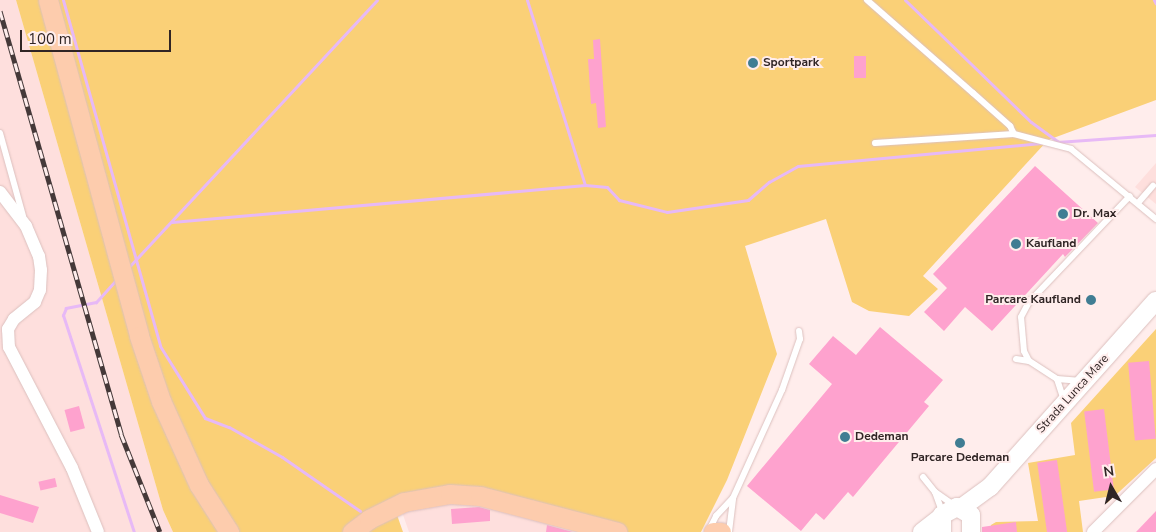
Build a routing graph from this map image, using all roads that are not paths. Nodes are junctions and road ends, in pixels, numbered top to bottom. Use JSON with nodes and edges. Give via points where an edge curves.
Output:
{"nodes":[{"id":1,"x":48,"y":0,"type":"edge"},
{"id":2,"x":867,"y":0,"type":"edge"},
{"id":3,"x":0,"y":133,"type":"edge"},
{"id":4,"x":1014,"y":134,"type":"junction"},
{"id":5,"x":875,"y":143,"type":"dead end"},
{"id":6,"x":1155,"y":186,"type":"edge"},
{"id":7,"x":0,"y":192,"type":"edge"},
{"id":8,"x":1130,"y":196,"type":"junction"},
{"id":9,"x":1138,"y":203,"type":"junction"},
{"id":10,"x":1156,"y":219,"type":"edge"},
{"id":11,"x":26,"y":226,"type":"junction"},
{"id":12,"x":1156,"y":301,"type":"edge"},
{"id":13,"x":799,"y":331,"type":"dead end"},
{"id":14,"x":1016,"y":359,"type":"dead end"},
{"id":15,"x":1029,"y":361,"type":"junction"},
{"id":16,"x":1057,"y":379,"type":"junction"},
{"id":17,"x":1086,"y":379,"type":"junction"},
{"id":18,"x":1065,"y":403,"type":"junction"},
{"id":19,"x":1156,"y":469,"type":"edge"},
{"id":20,"x":923,"y":476,"type":"dead end"},
{"id":21,"x":990,"y":487,"type":"junction"},
{"id":22,"x":935,"y":492,"type":"junction"},
{"id":23,"x":733,"y":498,"type":"junction"},
{"id":24,"x":949,"y":516,"type":"edge"},
{"id":25,"x":972,"y":530,"type":"edge"},
{"id":26,"x":98,"y":532,"type":"edge"},
{"id":27,"x":229,"y":532,"type":"edge"},
{"id":28,"x":352,"y":532,"type":"edge"},
{"id":29,"x":617,"y":532,"type":"edge"},
{"id":30,"x":709,"y":532,"type":"edge"},
{"id":31,"x":713,"y":532,"type":"edge"},
{"id":32,"x":720,"y":532,"type":"edge"},
{"id":33,"x":729,"y":532,"type":"edge"},
{"id":34,"x":922,"y":532,"type":"edge"},
{"id":35,"x":1093,"y":532,"type":"edge"}],
"edges":[{"from":1,"to":27,"type":"main road","via":[[139,336],[171,426],[199,485]]},
{"from":2,"to":4,"type":"lane","via":[[1010,126]]},
{"from":3,"to":11,"type":"lane"},
{"from":4,"to":5,"type":"lane"},
{"from":4,"to":8,"type":"lane","via":[[1071,149]]},
{"from":6,"to":9,"type":"lane"},
{"from":7,"to":11,"type":"street"},
{"from":8,"to":9,"type":"lane"},
{"from":8,"to":15,"type":"lane","via":[[1023,309],[1024,351]]},
{"from":9,"to":10,"type":"lane"},
{"from":11,"to":26,"type":"street","via":[[39,256],[40,290],[35,302],[14,319],[8,329],[8,348],[72,468]]},
{"from":12,"to":17,"type":"main road","name":"Strada Lunca Mare"},
{"from":13,"to":23,"type":"lane","via":[[800,340],[782,390]]},
{"from":14,"to":15,"type":"lane"},
{"from":15,"to":16,"type":"lane"},
{"from":16,"to":17,"type":"lane"},
{"from":16,"to":18,"type":"lane"},
{"from":17,"to":18,"type":"main road","name":"Strada Lunca Mare"},
{"from":18,"to":21,"type":"main road","name":"Strada Lunca Mare"},
{"from":19,"to":35,"type":"street"},
{"from":20,"to":22,"type":"lane"},
{"from":21,"to":24,"type":"main road","name":"Strada Lunca Mare"},
{"from":21,"to":25,"type":"main road","name":"Strada Lunca Mare"},
{"from":22,"to":24,"type":"lane"},
{"from":22,"to":24,"type":"lane"},
{"from":23,"to":30,"type":"lane","via":[[716,516]]},
{"from":23,"to":33,"type":"lane"},
{"from":24,"to":25,"type":"main road","via":[[971,515]]},
{"from":24,"to":34,"type":"main road","name":"Strada Lunca Mare"},
{"from":28,"to":29,"type":"main road","via":[[369,519],[404,502],[450,494],[480,496]]},
{"from":31,"to":32,"type":"main road"}]}
